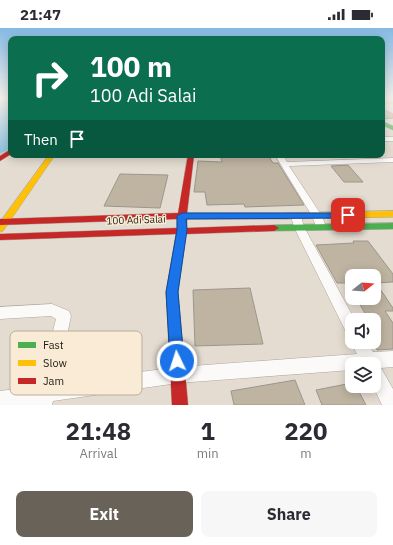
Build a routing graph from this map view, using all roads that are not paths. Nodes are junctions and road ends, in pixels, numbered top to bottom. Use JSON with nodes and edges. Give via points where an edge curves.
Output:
{"nodes":[{"id":1,"x":50,"y":158,"type":"edge"},
{"id":2,"x":191,"y":158,"type":"edge"},
{"id":3,"x":281,"y":158,"type":"edge"},
{"id":4,"x":341,"y":158,"type":"edge"},
{"id":5,"x":393,"y":160,"type":"edge"},
{"id":6,"x":345,"y":162,"type":"junction"},
{"id":7,"x":285,"y":164,"type":"junction"},
{"id":8,"x":393,"y":214,"type":"edge"},
{"id":9,"x":182,"y":216,"type":"junction"},
{"id":10,"x":317,"y":216,"type":"junction"},
{"id":11,"x":297,"y":222,"type":"junction"},
{"id":12,"x":2,"y":224,"type":"edge"},
{"id":13,"x":393,"y":226,"type":"edge"},
{"id":14,"x":321,"y":227,"type":"junction"},
{"id":15,"x":182,"y":230,"type":"junction"},
{"id":16,"x":0,"y":237,"type":"edge"},
{"id":17,"x":0,"y":313,"type":"edge"},
{"id":18,"x":345,"y":315,"type":"edge"},
{"id":19,"x":60,"y":331,"type":"edge"},
{"id":20,"x":393,"y":359,"type":"edge"},
{"id":21,"x":381,"y":362,"type":"edge"},
{"id":22,"x":345,"y":366,"type":"edge"},
{"id":23,"x":178,"y":375,"type":"junction"},
{"id":24,"x":142,"y":381,"type":"edge"},
{"id":25,"x":381,"y":384,"type":"edge"},
{"id":26,"x":66,"y":395,"type":"edge"},
{"id":27,"x":44,"y":399,"type":"edge"},
{"id":28,"x":0,"y":400,"type":"edge"},
{"id":29,"x":180,"y":405,"type":"edge"},
{"id":30,"x":392,"y":405,"type":"edge"}],
"edges":[{"from":1,"to":12,"type":"main road"},
{"from":2,"to":9,"type":"main road"},
{"from":3,"to":7,"type":"street"},
{"from":4,"to":6,"type":"street"},
{"from":5,"to":6,"type":"street"},
{"from":6,"to":7,"type":"street"},
{"from":7,"to":10,"type":"street"},
{"from":8,"to":10,"type":"main road","name":"100 Adi Salai"},
{"from":9,"to":11,"type":"main road","name":"100 Adi Salai"},
{"from":9,"to":12,"type":"main road","name":"100 Adi Salai"},
{"from":9,"to":15,"type":"main road"},
{"from":10,"to":11,"type":"main road","name":"100 Adi Salai"},
{"from":10,"to":14,"type":"street"},
{"from":11,"to":14,"type":"main road","name":"100 Adi Salai"},
{"from":11,"to":15,"type":"main road","name":"100 Adi Salai"},
{"from":11,"to":18,"type":"street"},
{"from":13,"to":14,"type":"main road","name":"100 Adi Salai"},
{"from":15,"to":16,"type":"main road","name":"100 Adi Salai"},
{"from":15,"to":23,"type":"main road","via":[[172,292]]},
{"from":17,"to":19,"type":"street","via":[[52,310],[64,316]]},
{"from":20,"to":21,"type":"street"},
{"from":22,"to":23,"type":"street"},
{"from":23,"to":24,"type":"street"},
{"from":23,"to":29,"type":"main road"},
{"from":25,"to":30,"type":"street"},
{"from":26,"to":27,"type":"street"},
{"from":27,"to":28,"type":"street"}]}
